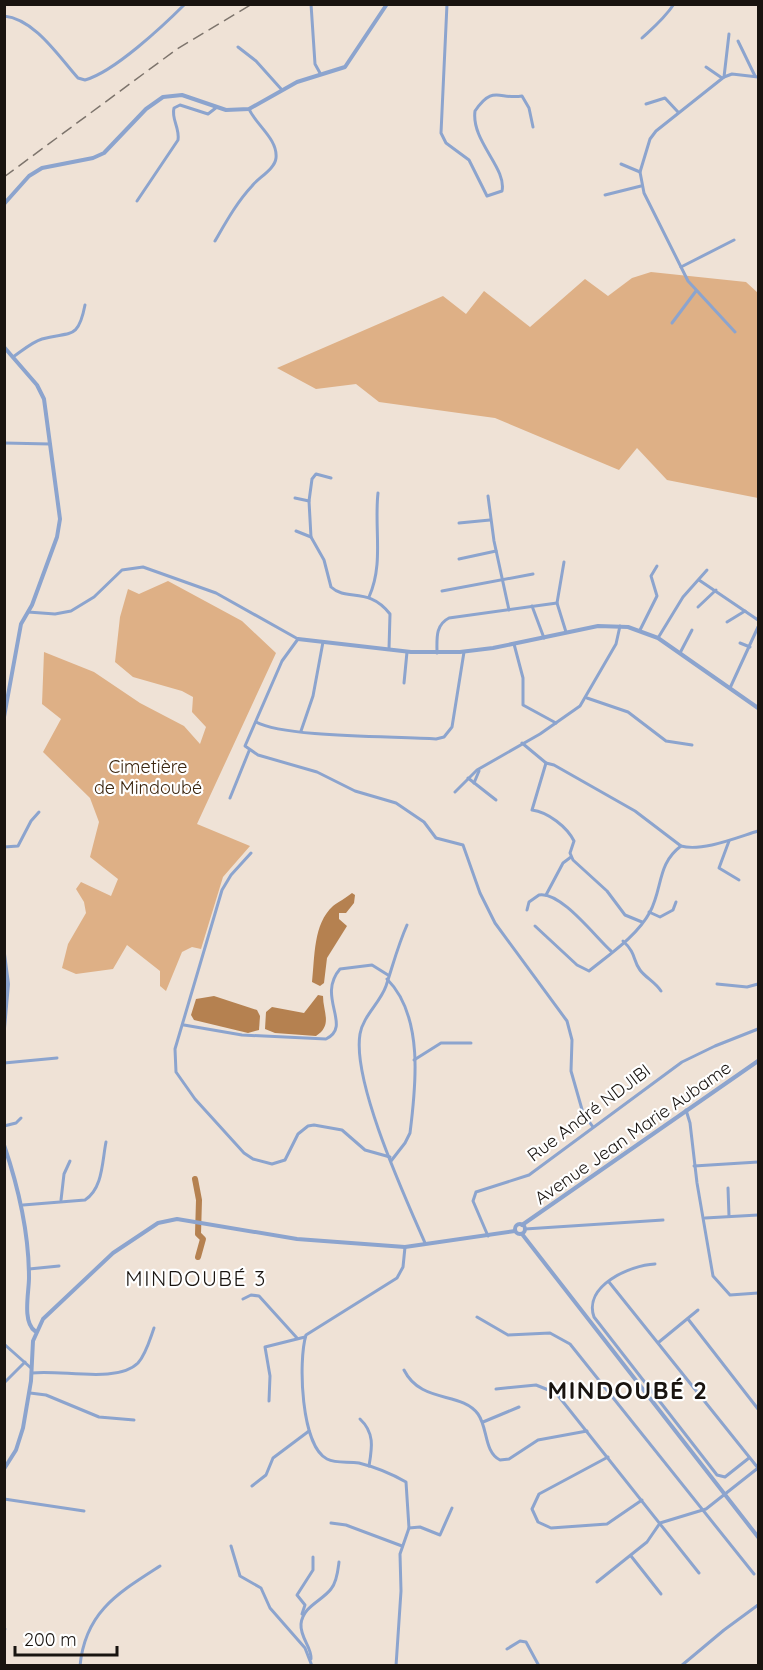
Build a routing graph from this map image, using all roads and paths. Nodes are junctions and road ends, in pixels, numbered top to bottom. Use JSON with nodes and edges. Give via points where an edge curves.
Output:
{"nodes":[{"id":1,"x":185,"y":4,"type":"edge"},
{"id":2,"x":311,"y":4,"type":"edge"},
{"id":3,"x":387,"y":4,"type":"edge"},
{"id":4,"x":447,"y":4,"type":"edge"},
{"id":5,"x":674,"y":4,"type":"edge"},
{"id":6,"x":4,"y":16,"type":"edge"},
{"id":7,"x":729,"y":34,"type":"dead end"},
{"id":8,"x":642,"y":38,"type":"dead end"},
{"id":9,"x":738,"y":41,"type":"dead end"},
{"id":10,"x":238,"y":47,"type":"dead end"},
{"id":11,"x":706,"y":67,"type":"dead end"},
{"id":12,"x":320,"y":73,"type":"junction"},
{"id":13,"x":757,"y":76,"type":"edge"},
{"id":14,"x":723,"y":78,"type":"junction"},
{"id":15,"x":282,"y":90,"type":"junction"},
{"id":16,"x":646,"y":104,"type":"dead end"},
{"id":17,"x":217,"y":107,"type":"junction"},
{"id":18,"x":249,"y":109,"type":"junction"},
{"id":19,"x":678,"y":112,"type":"junction"},
{"id":20,"x":533,"y":127,"type":"dead end"},
{"id":21,"x":621,"y":164,"type":"dead end"},
{"id":22,"x":640,"y":172,"type":"junction"},
{"id":23,"x":641,"y":186,"type":"junction"},
{"id":24,"x":605,"y":195,"type":"dead end"},
{"id":25,"x":137,"y":201,"type":"dead end"},
{"id":26,"x":4,"y":204,"type":"edge"},
{"id":27,"x":734,"y":240,"type":"dead end"},
{"id":28,"x":214,"y":241,"type":"dead end"},
{"id":29,"x":681,"y":267,"type":"junction"},
{"id":30,"x":696,"y":290,"type":"junction"},
{"id":31,"x":85,"y":305,"type":"dead end"},
{"id":32,"x":672,"y":323,"type":"dead end"},
{"id":33,"x":735,"y":332,"type":"dead end"},
{"id":34,"x":4,"y":346,"type":"edge"},
{"id":35,"x":12,"y":357,"type":"junction"},
{"id":36,"x":4,"y":443,"type":"edge"},
{"id":37,"x":52,"y":444,"type":"junction"},
{"id":38,"x":332,"y":478,"type":"dead end"},
{"id":39,"x":378,"y":493,"type":"dead end"},
{"id":40,"x":488,"y":496,"type":"dead end"},
{"id":41,"x":295,"y":498,"type":"dead end"},
{"id":42,"x":309,"y":501,"type":"junction"},
{"id":43,"x":490,"y":520,"type":"junction"},
{"id":44,"x":459,"y":523,"type":"dead end"},
{"id":45,"x":296,"y":531,"type":"dead end"},
{"id":46,"x":311,"y":537,"type":"junction"},
{"id":47,"x":495,"y":551,"type":"junction"},
{"id":48,"x":459,"y":559,"type":"dead end"},
{"id":49,"x":564,"y":562,"type":"dead end"},
{"id":50,"x":657,"y":566,"type":"dead end"},
{"id":51,"x":707,"y":570,"type":"dead end"},
{"id":52,"x":533,"y":574,"type":"dead end"},
{"id":53,"x":699,"y":580,"type":"junction"},
{"id":54,"x":502,"y":581,"type":"junction"},
{"id":55,"x":716,"y":590,"type":"junction"},
{"id":56,"x":442,"y":591,"type":"dead end"},
{"id":57,"x":369,"y":597,"type":"junction"},
{"id":58,"x":557,"y":603,"type":"junction"},
{"id":59,"x":532,"y":606,"type":"junction"},
{"id":60,"x":698,"y":607,"type":"dead end"},
{"id":61,"x":509,"y":610,"type":"junction"},
{"id":62,"x":745,"y":611,"type":"junction"},
{"id":63,"x":28,"y":612,"type":"junction"},
{"id":64,"x":759,"y":620,"type":"edge"},
{"id":65,"x":727,"y":622,"type":"dead end"},
{"id":66,"x":620,"y":626,"type":"junction"},
{"id":67,"x":759,"y":627,"type":"edge"},
{"id":68,"x":640,"y":630,"type":"junction"},
{"id":69,"x":692,"y":630,"type":"dead end"},
{"id":70,"x":566,"y":632,"type":"junction"},
{"id":71,"x":544,"y":638,"type":"junction"},
{"id":72,"x":658,"y":638,"type":"junction"},
{"id":73,"x":298,"y":639,"type":"junction"},
{"id":74,"x":323,"y":640,"type":"junction"},
{"id":75,"x":740,"y":643,"type":"dead end"},
{"id":76,"x":514,"y":644,"type":"junction"},
{"id":77,"x":750,"y":647,"type":"junction"},
{"id":78,"x":389,"y":649,"type":"junction"},
{"id":79,"x":407,"y":651,"type":"junction"},
{"id":80,"x":464,"y":652,"type":"junction"},
{"id":81,"x":438,"y":653,"type":"junction"},
{"id":82,"x":680,"y":653,"type":"junction"},
{"id":83,"x":404,"y":683,"type":"dead end"},
{"id":84,"x":730,"y":688,"type":"junction"},
{"id":85,"x":587,"y":698,"type":"junction"},
{"id":86,"x":759,"y":708,"type":"edge"},
{"id":87,"x":4,"y":717,"type":"edge"},
{"id":88,"x":256,"y":722,"type":"junction"},
{"id":89,"x":556,"y":723,"type":"junction"},
{"id":90,"x":301,"y":731,"type":"junction"},
{"id":91,"x":522,"y":743,"type":"junction"},
{"id":92,"x":692,"y":745,"type":"dead end"},
{"id":93,"x":249,"y":751,"type":"junction"},
{"id":94,"x":546,"y":763,"type":"junction"},
{"id":95,"x":480,"y":769,"type":"junction"},
{"id":96,"x":468,"y":778,"type":"junction"},
{"id":97,"x":474,"y":783,"type":"junction"},
{"id":98,"x":455,"y":792,"type":"dead end"},
{"id":99,"x":230,"y":798,"type":"dead end"},
{"id":100,"x":496,"y":800,"type":"dead end"},
{"id":101,"x":39,"y":812,"type":"dead end"},
{"id":102,"x":759,"y":831,"type":"edge"},
{"id":103,"x":729,"y":841,"type":"junction"},
{"id":104,"x":681,"y":846,"type":"junction"},
{"id":105,"x":4,"y":847,"type":"edge"},
{"id":106,"x":251,"y":853,"type":"dead end"},
{"id":107,"x":571,"y":857,"type":"junction"},
{"id":108,"x":740,"y":880,"type":"dead end"},
{"id":109,"x":546,"y":895,"type":"junction"},
{"id":110,"x":676,"y":902,"type":"dead end"},
{"id":111,"x":527,"y":910,"type":"dead end"},
{"id":112,"x":649,"y":912,"type":"junction"},
{"id":113,"x":642,"y":922,"type":"junction"},
{"id":114,"x":407,"y":925,"type":"dead end"},
{"id":115,"x":535,"y":926,"type":"dead end"},
{"id":116,"x":623,"y":941,"type":"junction"},
{"id":117,"x":611,"y":951,"type":"junction"},
{"id":118,"x":4,"y":954,"type":"edge"},
{"id":119,"x":388,"y":977,"type":"junction"},
{"id":120,"x":717,"y":984,"type":"dead end"},
{"id":121,"x":759,"y":984,"type":"edge"},
{"id":122,"x":661,"y":991,"type":"dead end"},
{"id":123,"x":184,"y":1025,"type":"junction"},
{"id":124,"x":4,"y":1028,"type":"edge"},
{"id":125,"x":759,"y":1029,"type":"edge"},
{"id":126,"x":471,"y":1043,"type":"dead end"},
{"id":127,"x":57,"y":1058,"type":"dead end"},
{"id":128,"x":414,"y":1060,"type":"junction"},
{"id":129,"x":759,"y":1061,"type":"edge"},
{"id":130,"x":4,"y":1063,"type":"edge"},
{"id":131,"x":686,"y":1110,"type":"junction"},
{"id":132,"x":21,"y":1118,"type":"dead end"},
{"id":133,"x":4,"y":1126,"type":"edge"},
{"id":134,"x":593,"y":1127,"type":"junction"},
{"id":135,"x":106,"y":1142,"type":"dead end"},
{"id":136,"x":4,"y":1145,"type":"edge"},
{"id":137,"x":390,"y":1159,"type":"junction"},
{"id":138,"x":70,"y":1161,"type":"dead end"},
{"id":139,"x":759,"y":1162,"type":"edge"},
{"id":140,"x":694,"y":1166,"type":"junction"},
{"id":141,"x":728,"y":1188,"type":"dead end"},
{"id":142,"x":61,"y":1200,"type":"junction"},
{"id":143,"x":23,"y":1205,"type":"junction"},
{"id":144,"x":759,"y":1215,"type":"edge"},
{"id":145,"x":729,"y":1216,"type":"junction"},
{"id":146,"x":705,"y":1218,"type":"junction"},
{"id":147,"x":663,"y":1220,"type":"dead end"},
{"id":148,"x":524,"y":1227,"type":"junction"},
{"id":149,"x":515,"y":1231,"type":"junction"},
{"id":150,"x":489,"y":1236,"type":"junction"},
{"id":151,"x":523,"y":1237,"type":"junction"},
{"id":152,"x":425,"y":1244,"type":"junction"},
{"id":153,"x":405,"y":1247,"type":"junction"},
{"id":154,"x":655,"y":1264,"type":"dead end"},
{"id":155,"x":59,"y":1266,"type":"dead end"},
{"id":156,"x":29,"y":1269,"type":"junction"},
{"id":157,"x":609,"y":1282,"type":"junction"},
{"id":158,"x":759,"y":1293,"type":"edge"},
{"id":159,"x":243,"y":1299,"type":"dead end"},
{"id":160,"x":698,"y":1310,"type":"dead end"},
{"id":161,"x":477,"y":1317,"type":"dead end"},
{"id":162,"x":687,"y":1319,"type":"junction"},
{"id":163,"x":154,"y":1328,"type":"dead end"},
{"id":164,"x":35,"y":1331,"type":"junction"},
{"id":165,"x":305,"y":1337,"type":"junction"},
{"id":166,"x":297,"y":1338,"type":"junction"},
{"id":167,"x":658,"y":1342,"type":"junction"},
{"id":168,"x":4,"y":1344,"type":"edge"},
{"id":169,"x":25,"y":1362,"type":"junction"},
{"id":170,"x":404,"y":1370,"type":"dead end"},
{"id":171,"x":32,"y":1371,"type":"junction"},
{"id":172,"x":4,"y":1383,"type":"edge"},
{"id":173,"x":496,"y":1389,"type":"dead end"},
{"id":174,"x":30,"y":1393,"type":"junction"},
{"id":175,"x":269,"y":1401,"type":"dead end"},
{"id":176,"x":519,"y":1407,"type":"dead end"},
{"id":177,"x":759,"y":1409,"type":"edge"},
{"id":178,"x":360,"y":1419,"type":"dead end"},
{"id":179,"x":134,"y":1420,"type":"dead end"},
{"id":180,"x":483,"y":1422,"type":"junction"},
{"id":181,"x":309,"y":1431,"type":"junction"},
{"id":182,"x":587,"y":1431,"type":"junction"},
{"id":183,"x":608,"y":1457,"type":"junction"},
{"id":184,"x":749,"y":1458,"type":"junction"},
{"id":185,"x":369,"y":1466,"type":"junction"},
{"id":186,"x":4,"y":1468,"type":"edge"},
{"id":187,"x":758,"y":1468,"type":"edge"},
{"id":188,"x":252,"y":1486,"type":"dead end"},
{"id":189,"x":724,"y":1494,"type":"junction"},
{"id":190,"x":4,"y":1499,"type":"edge"},
{"id":191,"x":642,"y":1500,"type":"junction"},
{"id":192,"x":452,"y":1508,"type":"dead end"},
{"id":193,"x":84,"y":1511,"type":"dead end"},
{"id":194,"x":703,"y":1511,"type":"junction"},
{"id":195,"x":332,"y":1523,"type":"dead end"},
{"id":196,"x":660,"y":1523,"type":"junction"},
{"id":197,"x":409,"y":1528,"type":"junction"},
{"id":198,"x":759,"y":1537,"type":"edge"},
{"id":199,"x":231,"y":1546,"type":"dead end"},
{"id":200,"x":402,"y":1546,"type":"junction"},
{"id":201,"x":631,"y":1556,"type":"junction"},
{"id":202,"x":313,"y":1557,"type":"dead end"},
{"id":203,"x":339,"y":1562,"type":"dead end"},
{"id":204,"x":160,"y":1566,"type":"dead end"},
{"id":205,"x":699,"y":1573,"type":"dead end"},
{"id":206,"x":754,"y":1574,"type":"dead end"},
{"id":207,"x":597,"y":1582,"type":"dead end"},
{"id":208,"x":661,"y":1594,"type":"dead end"},
{"id":209,"x":759,"y":1605,"type":"edge"},
{"id":210,"x":303,"y":1616,"type":"junction"},
{"id":211,"x":507,"y":1649,"type":"dead end"},
{"id":212,"x":311,"y":1663,"type":"edge"},
{"id":213,"x":80,"y":1665,"type":"edge"},
{"id":214,"x":396,"y":1665,"type":"edge"},
{"id":215,"x":539,"y":1665,"type":"edge"},
{"id":216,"x":681,"y":1665,"type":"edge"}],
"edges":[{"from":1,"to":6,"type":"street","via":[[156,32],[106,70],[85,80],[78,78],[29,26]]},
{"from":2,"to":12,"type":"street","via":[[315,64]]},
{"from":3,"to":12,"type":"street","via":[[349,64]]},
{"from":4,"to":20,"type":"street","via":[[441,133],[446,143],[469,160],[487,196],[502,191],[503,183],[476,127],[476,111],[481,103],[496,93],[513,98],[522,96]]},
{"from":5,"to":8,"type":"street"},
{"from":7,"to":14,"type":"street"},
{"from":9,"to":13,"type":"street"},
{"from":10,"to":15,"type":"street"},
{"from":11,"to":14,"type":"street"},
{"from":12,"to":15,"type":"street"},
{"from":13,"to":14,"type":"street","via":[[732,74]]},
{"from":14,"to":19,"type":"street"},
{"from":15,"to":18,"type":"street"},
{"from":16,"to":19,"type":"street","via":[[665,98]]},
{"from":17,"to":18,"type":"street"},
{"from":17,"to":25,"type":"street","via":[[208,114],[180,105],[174,108],[178,140]]},
{"from":17,"to":26,"type":"street","via":[[182,94],[163,97],[104,153],[42,168],[29,176]]},
{"from":18,"to":28,"type":"street","via":[[272,141],[277,156],[234,208]]},
{"from":19,"to":22,"type":"street","via":[[650,139]]},
{"from":21,"to":22,"type":"street"},
{"from":22,"to":23,"type":"street"},
{"from":23,"to":24,"type":"street"},
{"from":23,"to":29,"type":"street"},
{"from":27,"to":29,"type":"street"},
{"from":29,"to":30,"type":"street"},
{"from":30,"to":32,"type":"street"},
{"from":30,"to":33,"type":"street"},
{"from":31,"to":35,"type":"street","via":[[82,322],[75,330],[63,337],[42,339]]},
{"from":34,"to":35,"type":"street"},
{"from":35,"to":37,"type":"street","via":[[41,392]]},
{"from":36,"to":37,"type":"street"},
{"from":37,"to":63,"type":"street","via":[[60,528]]},
{"from":38,"to":42,"type":"street","via":[[313,476]]},
{"from":39,"to":57,"type":"street","via":[[378,574]]},
{"from":40,"to":43,"type":"street"},
{"from":41,"to":42,"type":"street"},
{"from":42,"to":46,"type":"street"},
{"from":43,"to":44,"type":"street"},
{"from":43,"to":47,"type":"street"},
{"from":45,"to":46,"type":"street"},
{"from":46,"to":57,"type":"street","via":[[324,560],[331,587],[342,594]]},
{"from":47,"to":48,"type":"street"},
{"from":47,"to":54,"type":"street"},
{"from":49,"to":58,"type":"street"},
{"from":50,"to":68,"type":"street","via":[[651,576],[657,596]]},
{"from":51,"to":53,"type":"street"},
{"from":52,"to":54,"type":"street"},
{"from":53,"to":55,"type":"street"},
{"from":53,"to":72,"type":"street","via":[[683,597]]},
{"from":54,"to":56,"type":"street"},
{"from":54,"to":61,"type":"street"},
{"from":55,"to":60,"type":"street"},
{"from":55,"to":62,"type":"street"},
{"from":57,"to":78,"type":"street","via":[[390,614]]},
{"from":58,"to":59,"type":"street"},
{"from":58,"to":70,"type":"street"},
{"from":59,"to":61,"type":"street"},
{"from":59,"to":71,"type":"street"},
{"from":61,"to":81,"type":"street","via":[[443,621],[438,630]]},
{"from":62,"to":64,"type":"street"},
{"from":62,"to":65,"type":"street"},
{"from":63,"to":73,"type":"street","via":[[71,611],[94,597],[122,570],[143,567],[216,593]]},
{"from":63,"to":87,"type":"street","via":[[21,624]]},
{"from":66,"to":68,"type":"street"},
{"from":66,"to":70,"type":"street"},
{"from":66,"to":85,"type":"street","via":[[616,644]]},
{"from":67,"to":77,"type":"street"},
{"from":68,"to":72,"type":"street"},
{"from":69,"to":82,"type":"street"},
{"from":70,"to":71,"type":"street"},
{"from":71,"to":76,"type":"street"},
{"from":72,"to":82,"type":"street"},
{"from":73,"to":74,"type":"street"},
{"from":73,"to":88,"type":"street","via":[[282,661]]},
{"from":74,"to":78,"type":"street"},
{"from":74,"to":90,"type":"street","via":[[313,696]]},
{"from":75,"to":77,"type":"street"},
{"from":76,"to":80,"type":"street"},
{"from":76,"to":89,"type":"street","via":[[523,678],[523,705]]},
{"from":77,"to":84,"type":"street"},
{"from":78,"to":79,"type":"street"},
{"from":79,"to":81,"type":"street"},
{"from":79,"to":83,"type":"street"},
{"from":80,"to":81,"type":"street"},
{"from":80,"to":90,"type":"street","via":[[452,727],[444,737]]},
{"from":82,"to":84,"type":"street"},
{"from":84,"to":86,"type":"street"},
{"from":85,"to":89,"type":"street"},
{"from":85,"to":92,"type":"street","via":[[628,712],[666,741]]},
{"from":88,"to":90,"type":"street","via":[[269,728]]},
{"from":88,"to":93,"type":"street","via":[[246,743]]},
{"from":89,"to":91,"type":"street"},
{"from":91,"to":94,"type":"street"},
{"from":91,"to":95,"type":"street"},
{"from":93,"to":99,"type":"street"},
{"from":93,"to":134,"type":"street","via":[[396,803],[424,822],[436,838],[462,844],[495,923],[567,1021],[572,1040],[571,1071],[583,1113]]},
{"from":94,"to":104,"type":"street","via":[[635,811]]},
{"from":94,"to":107,"type":"street","via":[[532,810],[545,813],[573,838]]},
{"from":95,"to":96,"type":"street"},
{"from":95,"to":97,"type":"street"},
{"from":96,"to":97,"type":"street"},
{"from":96,"to":98,"type":"street"},
{"from":97,"to":100,"type":"street"},
{"from":101,"to":105,"type":"street","via":[[18,846]]},
{"from":102,"to":103,"type":"street"},
{"from":103,"to":104,"type":"street"},
{"from":103,"to":108,"type":"street","via":[[719,868]]},
{"from":104,"to":112,"type":"street","via":[[665,861]]},
{"from":106,"to":123,"type":"street","via":[[222,890]]},
{"from":107,"to":109,"type":"street","via":[[562,863]]},
{"from":107,"to":113,"type":"street","via":[[607,891],[625,915]]},
{"from":109,"to":111,"type":"street","via":[[529,902]]},
{"from":109,"to":117,"type":"street","via":[[567,908]]},
{"from":110,"to":112,"type":"street","via":[[673,910],[660,918]]},
{"from":112,"to":113,"type":"street"},
{"from":113,"to":116,"type":"street"},
{"from":114,"to":119,"type":"street"},
{"from":115,"to":117,"type":"street","via":[[585,970]]},
{"from":116,"to":117,"type":"street"},
{"from":116,"to":122,"type":"street","via":[[634,952],[641,972]]},
{"from":118,"to":124,"type":"street","via":[[8,984]]},
{"from":119,"to":123,"type":"street","via":[[384,970],[372,965],[340,969],[329,990],[337,1027],[326,1039],[242,1035]]},
{"from":119,"to":128,"type":"street","via":[[411,1018]]},
{"from":119,"to":137,"type":"street","via":[[363,1023],[359,1040],[362,1071]]},
{"from":120,"to":121,"type":"street"},
{"from":123,"to":137,"type":"street","via":[[175,1049],[176,1072],[227,1136],[249,1157],[279,1163],[289,1155],[302,1130],[314,1125],[342,1130],[370,1153]]},
{"from":125,"to":134,"type":"street","name":"Rue André NDJIBI","via":[[682,1062]]},
{"from":126,"to":128,"type":"street","via":[[441,1043]]},
{"from":127,"to":130,"type":"street"},
{"from":128,"to":137,"type":"street","via":[[410,1133]]},
{"from":129,"to":131,"type":"street","name":"Avenue Jean Marie Aubame"},
{"from":131,"to":140,"type":"street"},
{"from":131,"to":148,"type":"street","name":"Avenue Jean Marie Aubame"},
{"from":132,"to":133,"type":"street"},
{"from":134,"to":150,"type":"street","name":"Rue André NDJIBI","via":[[529,1175],[474,1194],[473,1201]]},
{"from":135,"to":142,"type":"street","via":[[95,1192],[85,1200]]},
{"from":136,"to":143,"type":"street"},
{"from":137,"to":152,"type":"street"},
{"from":138,"to":142,"type":"street"},
{"from":139,"to":140,"type":"street"},
{"from":140,"to":146,"type":"street"},
{"from":141,"to":145,"type":"street"},
{"from":142,"to":143,"type":"street"},
{"from":143,"to":156,"type":"street"},
{"from":144,"to":145,"type":"street"},
{"from":145,"to":146,"type":"street"},
{"from":146,"to":158,"type":"street","via":[[713,1276],[719,1285],[730,1295]]},
{"from":147,"to":148,"type":"street"},
{"from":148,"to":149,"type":"street","name":"Avenue Jean Marie Aubame","via":[[517,1225]]},
{"from":148,"to":151,"type":"street"},
{"from":149,"to":150,"type":"street"},
{"from":149,"to":151,"type":"street"},
{"from":150,"to":152,"type":"street"},
{"from":151,"to":189,"type":"street"},
{"from":152,"to":153,"type":"street"},
{"from":153,"to":164,"type":"street","via":[[297,1239],[163,1220],[113,1252],[47,1313]]},
{"from":153,"to":165,"type":"street","via":[[405,1262],[397,1278]]},
{"from":154,"to":157,"type":"street","via":[[639,1266]]},
{"from":155,"to":156,"type":"street"},
{"from":156,"to":164,"type":"street","via":[[28,1322]]},
{"from":157,"to":167,"type":"street"},
{"from":157,"to":184,"type":"street","via":[[596,1294],[594,1317],[711,1467],[723,1478]]},
{"from":159,"to":166,"type":"street","via":[[260,1296]]},
{"from":160,"to":162,"type":"street"},
{"from":161,"to":194,"type":"street","via":[[508,1335],[550,1333],[565,1340]]},
{"from":162,"to":167,"type":"street"},
{"from":162,"to":177,"type":"street"},
{"from":163,"to":171,"type":"street","via":[[141,1359],[124,1371]]},
{"from":164,"to":171,"type":"street"},
{"from":165,"to":166,"type":"street"},
{"from":165,"to":181,"type":"street","via":[[302,1373]]},
{"from":166,"to":175,"type":"street","via":[[265,1347]]},
{"from":167,"to":184,"type":"street"},
{"from":168,"to":169,"type":"street"},
{"from":169,"to":171,"type":"street"},
{"from":169,"to":172,"type":"street"},
{"from":170,"to":180,"type":"street","via":[[415,1386],[470,1408]]},
{"from":171,"to":174,"type":"street"},
{"from":173,"to":182,"type":"street","via":[[536,1385],[548,1388]]},
{"from":174,"to":179,"type":"street","via":[[46,1395],[99,1417]]},
{"from":174,"to":186,"type":"street","via":[[20,1442]]},
{"from":176,"to":180,"type":"street"},
{"from":178,"to":185,"type":"street","via":[[372,1438]]},
{"from":180,"to":182,"type":"street","via":[[492,1453],[500,1460],[509,1459],[538,1440]]},
{"from":181,"to":185,"type":"street","via":[[316,1451],[327,1460]]},
{"from":181,"to":188,"type":"street","via":[[273,1458],[266,1475]]},
{"from":182,"to":183,"type":"street"},
{"from":183,"to":191,"type":"street"},
{"from":183,"to":191,"type":"street","via":[[539,1494],[532,1509],[538,1522],[561,1528],[607,1524]]},
{"from":184,"to":187,"type":"street"},
{"from":185,"to":197,"type":"street","via":[[406,1482]]},
{"from":187,"to":189,"type":"street"},
{"from":189,"to":194,"type":"street"},
{"from":189,"to":198,"type":"street"},
{"from":190,"to":193,"type":"street"},
{"from":191,"to":196,"type":"street"},
{"from":192,"to":197,"type":"street","via":[[440,1535]]},
{"from":194,"to":196,"type":"street"},
{"from":194,"to":206,"type":"street"},
{"from":195,"to":200,"type":"street"},
{"from":196,"to":201,"type":"street"},
{"from":196,"to":205,"type":"street"},
{"from":197,"to":200,"type":"street"},
{"from":199,"to":212,"type":"street","via":[[240,1576],[261,1588],[270,1608],[302,1645]]},
{"from":200,"to":214,"type":"street"},
{"from":201,"to":207,"type":"street"},
{"from":201,"to":208,"type":"street"},
{"from":202,"to":210,"type":"street","via":[[313,1570],[297,1595],[305,1605]]},
{"from":203,"to":210,"type":"street","via":[[332,1588]]},
{"from":204,"to":213,"type":"street","via":[[99,1612],[85,1638]]},
{"from":209,"to":216,"type":"street"},
{"from":210,"to":212,"type":"street","via":[[301,1631]]},
{"from":211,"to":215,"type":"street","via":[[520,1641],[526,1642]]}]}
